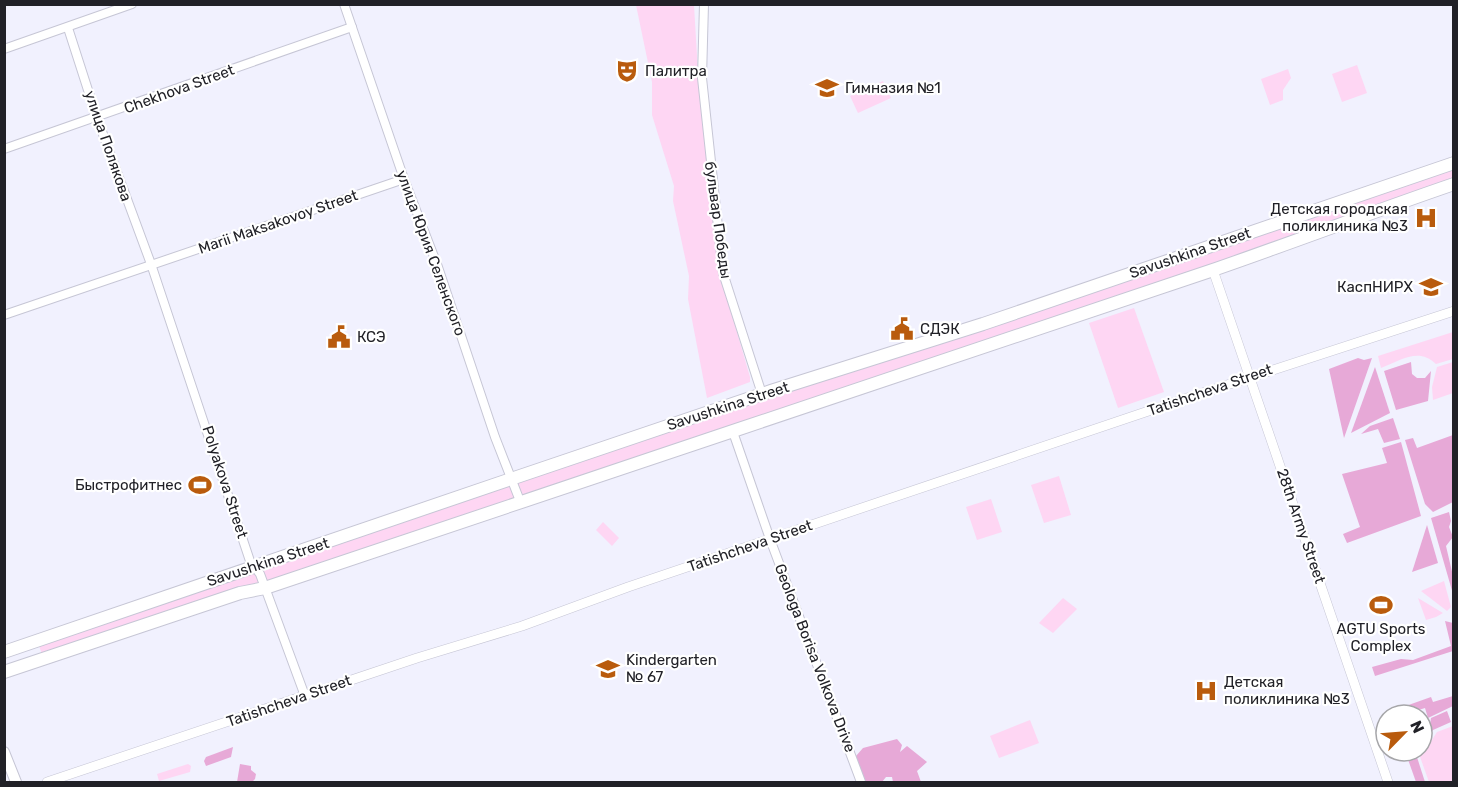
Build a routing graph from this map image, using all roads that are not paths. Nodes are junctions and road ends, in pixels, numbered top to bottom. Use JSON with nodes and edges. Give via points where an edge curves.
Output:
{"nodes":[{"id":1,"x":132,"y":4,"type":"edge"},
{"id":2,"x":344,"y":4,"type":"edge"},
{"id":3,"x":704,"y":4,"type":"edge"},
{"id":4,"x":352,"y":27,"type":"junction"},
{"id":5,"x":68,"y":28,"type":"junction"},
{"id":6,"x":4,"y":49,"type":"edge"},
{"id":7,"x":98,"y":118,"type":"junction"},
{"id":8,"x":4,"y":149,"type":"edge"},
{"id":9,"x":1454,"y":163,"type":"edge"},
{"id":10,"x":404,"y":179,"type":"junction"},
{"id":11,"x":1454,"y":184,"type":"edge"},
{"id":12,"x":151,"y":264,"type":"junction"},
{"id":13,"x":1213,"y":270,"type":"junction"},
{"id":14,"x":1454,"y":310,"type":"edge"},
{"id":15,"x":4,"y":315,"type":"edge"},
{"id":16,"x":1250,"y":377,"type":"junction"},
{"id":17,"x":762,"y":394,"type":"junction"},
{"id":18,"x":733,"y":432,"type":"junction"},
{"id":19,"x":511,"y":479,"type":"junction"},
{"id":20,"x":520,"y":501,"type":"junction"},
{"id":21,"x":770,"y":539,"type":"junction"},
{"id":22,"x":255,"y":566,"type":"junction"},
{"id":23,"x":265,"y":588,"type":"junction"},
{"id":24,"x":37,"y":640,"type":"junction"},
{"id":25,"x":4,"y":652,"type":"edge"},
{"id":26,"x":44,"y":660,"type":"junction"},
{"id":27,"x":4,"y":672,"type":"edge"},
{"id":28,"x":305,"y":696,"type":"junction"},
{"id":29,"x":4,"y":752,"type":"edge"},
{"id":30,"x":16,"y":783,"type":"edge"},
{"id":31,"x":46,"y":783,"type":"edge"},
{"id":32,"x":861,"y":783,"type":"edge"},
{"id":33,"x":1388,"y":783,"type":"edge"}],
"edges":[{"from":1,"to":5,"type":"street"},
{"from":2,"to":4,"type":"street","name":"улица Юрия Селенского"},
{"from":3,"to":17,"type":"street","name":"бульвар Победы","via":[[702,78],[723,273]]},
{"from":4,"to":7,"type":"street","name":"Chekhova Street"},
{"from":4,"to":10,"type":"street","name":"улица Юрия Селенского"},
{"from":5,"to":6,"type":"street"},
{"from":5,"to":7,"type":"street","name":"улица Полякова"},
{"from":7,"to":8,"type":"street","name":"Chekhova Street"},
{"from":7,"to":12,"type":"street","name":"улица Полякова"},
{"from":9,"to":17,"type":"highway","name":"Savushkina Street","via":[[983,324]]},
{"from":10,"to":12,"type":"street","name":"Marii Maksakovoy Street"},
{"from":10,"to":19,"type":"street","name":"улица Юрия Селенского"},
{"from":11,"to":13,"type":"highway","name":"Savushkina Street"},
{"from":12,"to":15,"type":"street","name":"Marii Maksakovoy Street"},
{"from":12,"to":22,"type":"street","name":"Polyakova Street","via":[[250,561]]},
{"from":13,"to":16,"type":"main road","name":"28th Army Street"},
{"from":13,"to":18,"type":"highway","name":"Savushkina Street"},
{"from":14,"to":16,"type":"main road","name":"Tatishcheva Street"},
{"from":16,"to":21,"type":"main road","name":"Tatishcheva Street"},
{"from":16,"to":33,"type":"main road","name":"28th Army Street"},
{"from":17,"to":19,"type":"highway","name":"Savushkina Street"},
{"from":18,"to":20,"type":"highway","name":"Savushkina Street"},
{"from":18,"to":21,"type":"street","name":"Geologa Borisa Volkova Drive"},
{"from":19,"to":20,"type":"street","name":"улица Юрия Селенского"},
{"from":19,"to":22,"type":"highway","name":"Savushkina Street"},
{"from":20,"to":23,"type":"highway","name":"Savushkina Street"},
{"from":21,"to":28,"type":"main road","name":"Tatishcheva Street","via":[[522,626]]},
{"from":21,"to":32,"type":"street","name":"Geologa Borisa Volkova Drive"},
{"from":22,"to":23,"type":"street","name":"Polyakova Street"},
{"from":22,"to":24,"type":"highway","name":"Savushkina Street"},
{"from":23,"to":26,"type":"highway","name":"Savushkina Street","via":[[240,592]]},
{"from":23,"to":28,"type":"street","name":"Polyakova Street"},
{"from":24,"to":25,"type":"highway","name":"Savushkina Street"},
{"from":24,"to":26,"type":"highway"},
{"from":26,"to":27,"type":"highway","name":"Savushkina Street"},
{"from":28,"to":31,"type":"main road","name":"Tatishcheva Street"},
{"from":29,"to":30,"type":"main road"}]}
